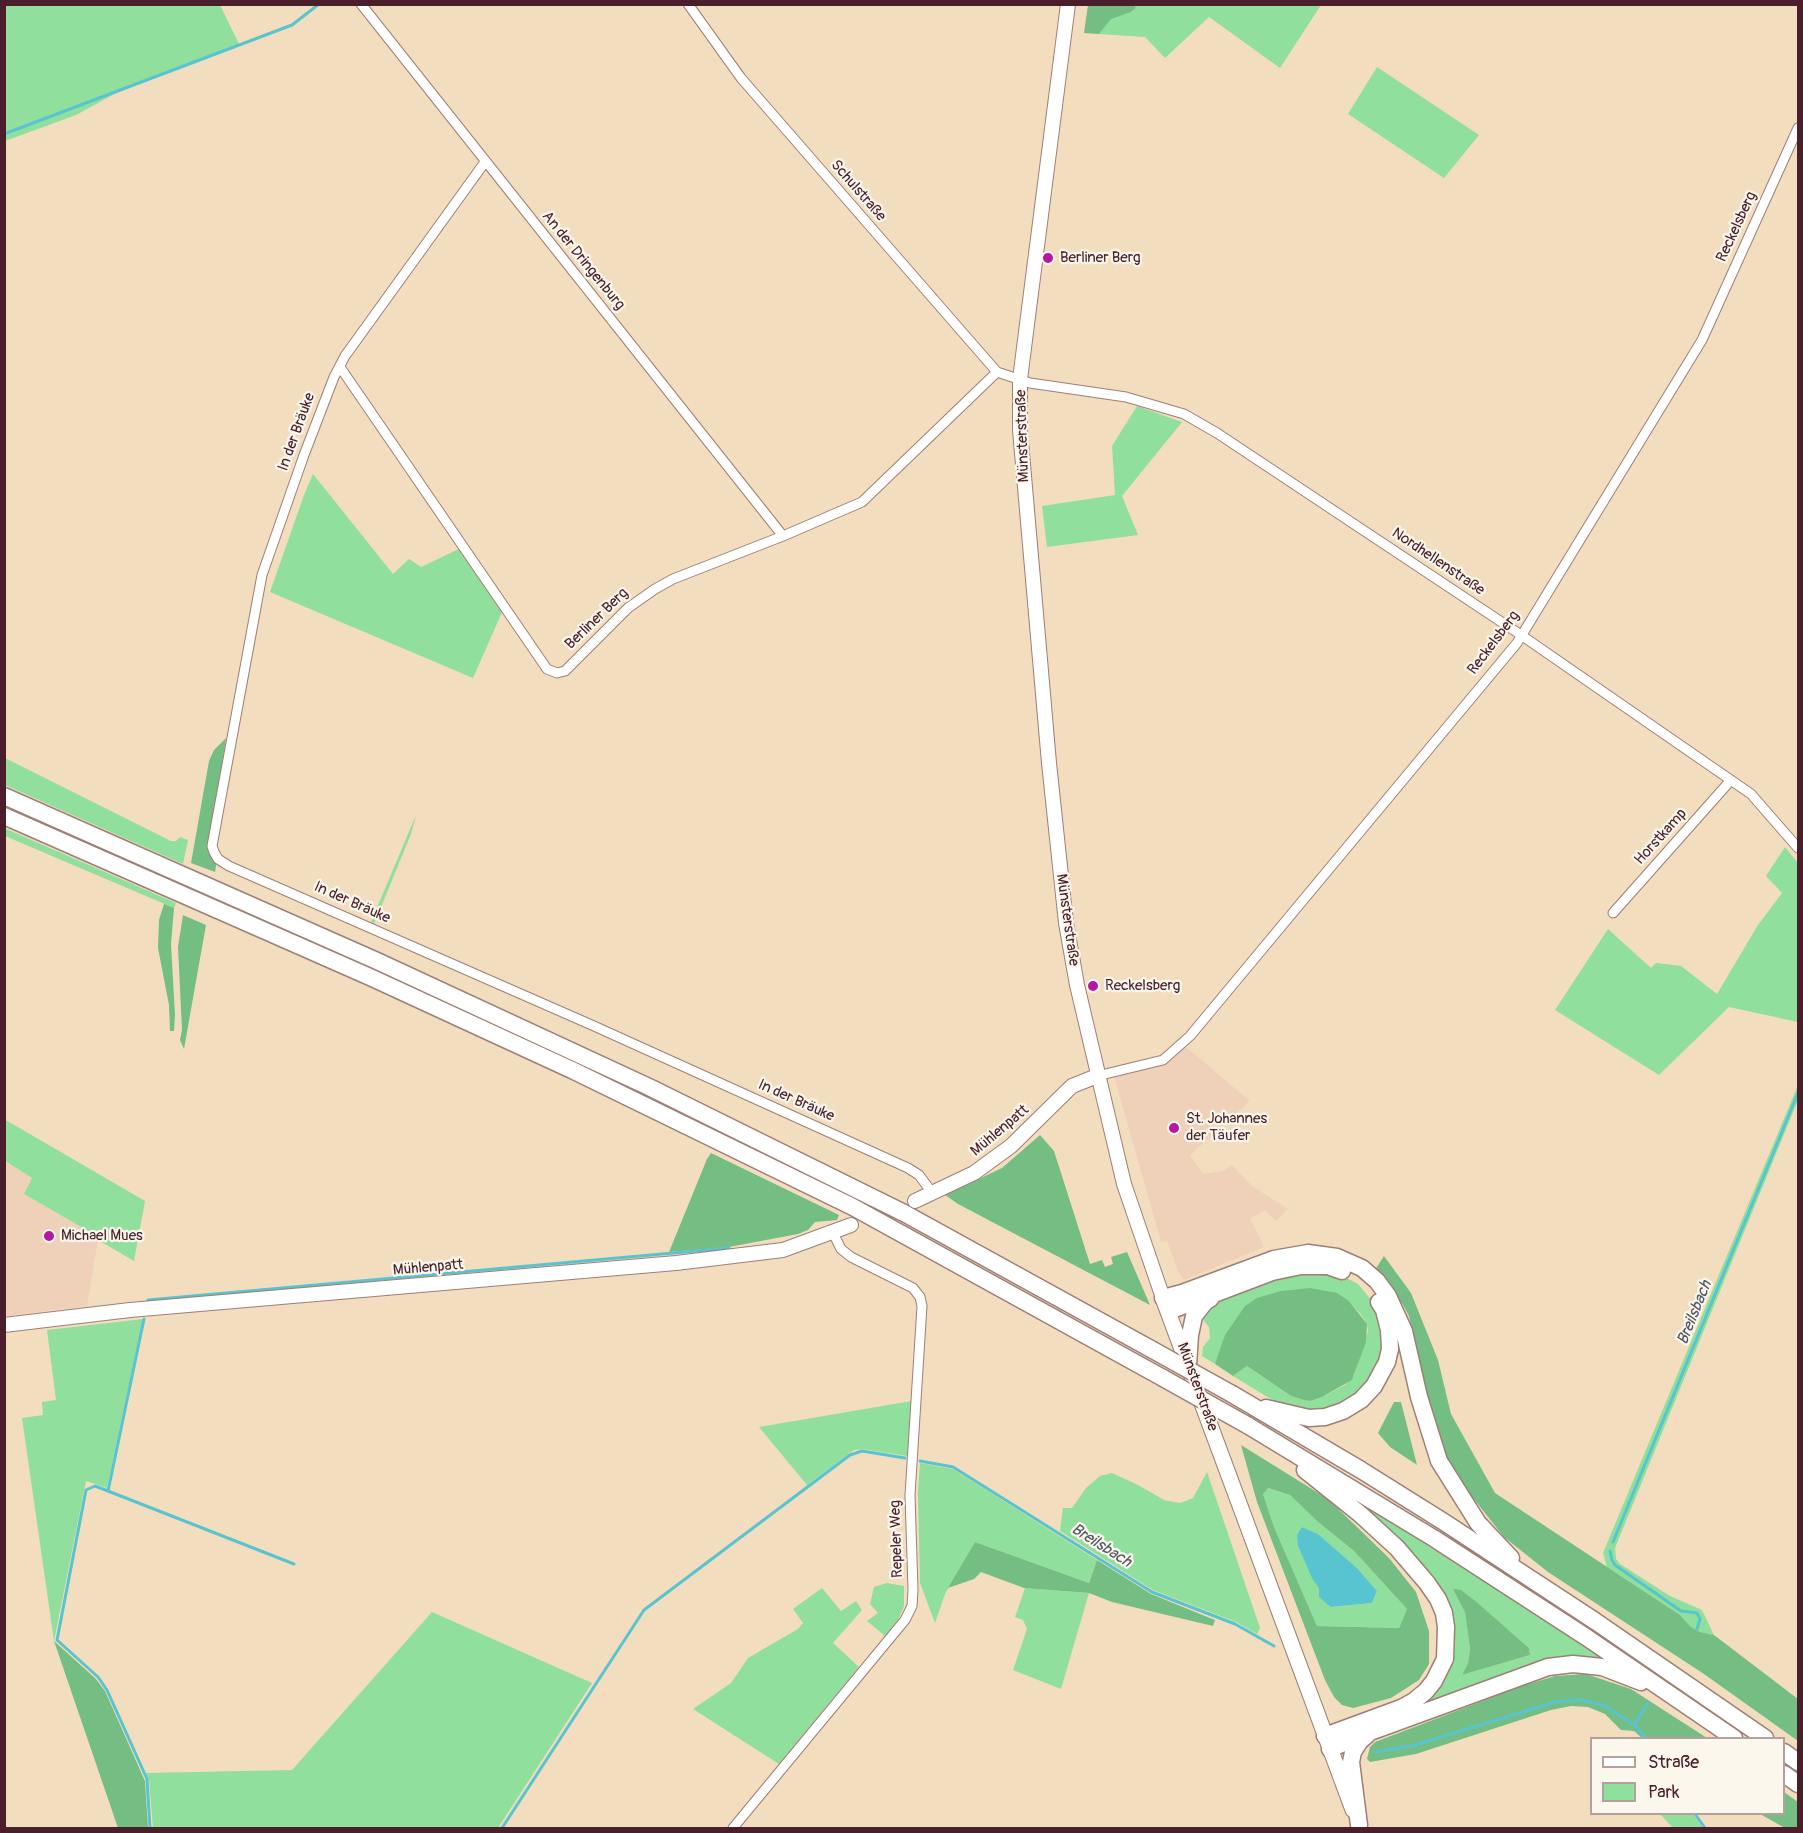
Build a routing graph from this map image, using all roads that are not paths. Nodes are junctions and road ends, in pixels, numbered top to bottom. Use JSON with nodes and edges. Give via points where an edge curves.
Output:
{"nodes":[{"id":1,"x":361,"y":4,"type":"edge"},
{"id":2,"x":688,"y":4,"type":"edge"},
{"id":3,"x":1068,"y":4,"type":"edge"},
{"id":4,"x":1798,"y":128,"type":"edge"},
{"id":5,"x":485,"y":162,"type":"junction"},
{"id":6,"x":339,"y":367,"type":"junction"},
{"id":7,"x":997,"y":372,"type":"junction"},
{"id":8,"x":1020,"y":379,"type":"junction"},
{"id":9,"x":783,"y":536,"type":"junction"},
{"id":10,"x":1521,"y":635,"type":"junction"},
{"id":11,"x":1731,"y":780,"type":"junction"},
{"id":12,"x":4,"y":796,"type":"edge"},
{"id":13,"x":4,"y":816,"type":"edge"},
{"id":14,"x":1798,"y":848,"type":"edge"},
{"id":15,"x":1613,"y":913,"type":"dead end"},
{"id":16,"x":1097,"y":1076,"type":"junction"},
{"id":17,"x":933,"y":1194,"type":"junction"},
{"id":18,"x":915,"y":1201,"type":"dead end"},
{"id":19,"x":851,"y":1225,"type":"dead end"},
{"id":20,"x":833,"y":1233,"type":"junction"},
{"id":21,"x":1227,"y":1289,"type":"junction"},
{"id":22,"x":1166,"y":1304,"type":"junction"},
{"id":23,"x":4,"y":1325,"type":"edge"},
{"id":24,"x":1188,"y":1365,"type":"junction"},
{"id":25,"x":1237,"y":1398,"type":"junction"},
{"id":26,"x":1252,"y":1429,"type":"junction"},
{"id":27,"x":1533,"y":1580,"type":"junction"},
{"id":28,"x":1679,"y":1700,"type":"junction"},
{"id":29,"x":1370,"y":1732,"type":"junction"},
{"id":30,"x":1733,"y":1737,"type":"edge"},
{"id":31,"x":1764,"y":1737,"type":"edge"},
{"id":32,"x":1328,"y":1742,"type":"junction"},
{"id":33,"x":1785,"y":1753,"type":"edge"},
{"id":34,"x":1798,"y":1762,"type":"edge"},
{"id":35,"x":1785,"y":1775,"type":"edge"},
{"id":36,"x":1798,"y":1784,"type":"edge"},
{"id":37,"x":1359,"y":1827,"type":"edge"},
{"id":38,"x":732,"y":1828,"type":"edge"}],
"edges":[{"from":1,"to":5,"type":"street","name":"An der Dringenburg"},
{"from":2,"to":7,"type":"street","name":"Schulstraße","via":[[741,78]]},
{"from":3,"to":8,"type":"main road","name":"Münsterstraße"},
{"from":4,"to":10,"type":"street","name":"Reckelsberg","via":[[1702,340]]},
{"from":5,"to":6,"type":"street","name":"In der Bräuke"},
{"from":5,"to":9,"type":"street","name":"An der Dringenburg"},
{"from":6,"to":9,"type":"street","name":"Berliner Berg","via":[[548,669],[557,673],[565,671],[628,609],[655,589]]},
{"from":6,"to":17,"type":"street","name":"In der Bräuke","via":[[262,575],[212,846],[218,859],[908,1168]]},
{"from":7,"to":8,"type":"street"},
{"from":7,"to":9,"type":"street","name":"Berliner Berg","via":[[862,502]]},
{"from":8,"to":10,"type":"street","name":"Nordhellenstraße","via":[[1126,397],[1185,414]]},
{"from":8,"to":16,"type":"main road","name":"Münsterstraße","via":[[1020,430],[1065,923]]},
{"from":10,"to":11,"type":"street","name":"Nordhellenstraße"},
{"from":10,"to":16,"type":"street","name":"Reckelsberg","via":[[1190,1036],[1163,1060]]},
{"from":11,"to":14,"type":"street","name":"Nordhellenstraße","via":[[1751,794]]},
{"from":11,"to":15,"type":"street","name":"Horstkamp"},
{"from":12,"to":25,"type":"highway","bridge":true,"via":[[649,1087],[904,1212]]},
{"from":13,"to":26,"type":"highway","bridge":true,"via":[[370,977],[853,1207]]},
{"from":16,"to":17,"type":"main road","name":"Mühlenpatt","via":[[1072,1086],[1011,1146],[974,1173]]},
{"from":16,"to":22,"type":"main road","name":"Münsterstraße","via":[[1124,1184]]},
{"from":17,"to":18,"type":"main road","name":"Mühlenpatt"},
{"from":19,"to":20,"type":"main road","name":"Mühlenpatt"},
{"from":20,"to":23,"type":"main road","name":"Mühlenpatt","via":[[783,1250],[676,1263],[130,1310]]},
{"from":20,"to":38,"type":"street","name":"Repeler Weg","via":[[841,1249],[851,1257],[913,1288],[922,1306],[910,1495],[912,1606],[905,1620]]},
{"from":21,"to":22,"type":"highway"},
{"from":21,"to":24,"type":"highway","via":[[1205,1302],[1194,1316]]},
{"from":21,"to":25,"type":"highway","via":[[1272,1272],[1328,1266],[1369,1287],[1384,1310],[1389,1330],[1387,1362],[1374,1386],[1343,1411],[1309,1418]]},
{"from":22,"to":24,"type":"main road","name":"Münsterstraße"},
{"from":22,"to":27,"type":"highway","via":[[1182,1293],[1274,1259],[1308,1252],[1337,1257],[1362,1268],[1388,1296],[1404,1331],[1439,1461],[1478,1523]]},
{"from":24,"to":32,"type":"main road","name":"Münsterstraße"},
{"from":25,"to":27,"type":"highway","via":[[1361,1470]]},
{"from":26,"to":28,"type":"highway","via":[[1435,1539]]},
{"from":26,"to":32,"type":"highway","via":[[1360,1514],[1396,1548],[1427,1583],[1444,1613],[1445,1659],[1426,1691],[1401,1708]]},
{"from":27,"to":31,"type":"highway"},
{"from":28,"to":29,"type":"highway","via":[[1602,1667],[1573,1664],[1548,1667]]},
{"from":28,"to":30,"type":"highway"},
{"from":29,"to":32,"type":"highway"},
{"from":29,"to":37,"type":"highway","via":[[1353,1752],[1351,1762]]},
{"from":32,"to":37,"type":"main road","name":"Münsterstraße"},
{"from":33,"to":34,"type":"highway"},
{"from":35,"to":36,"type":"highway"}]}
